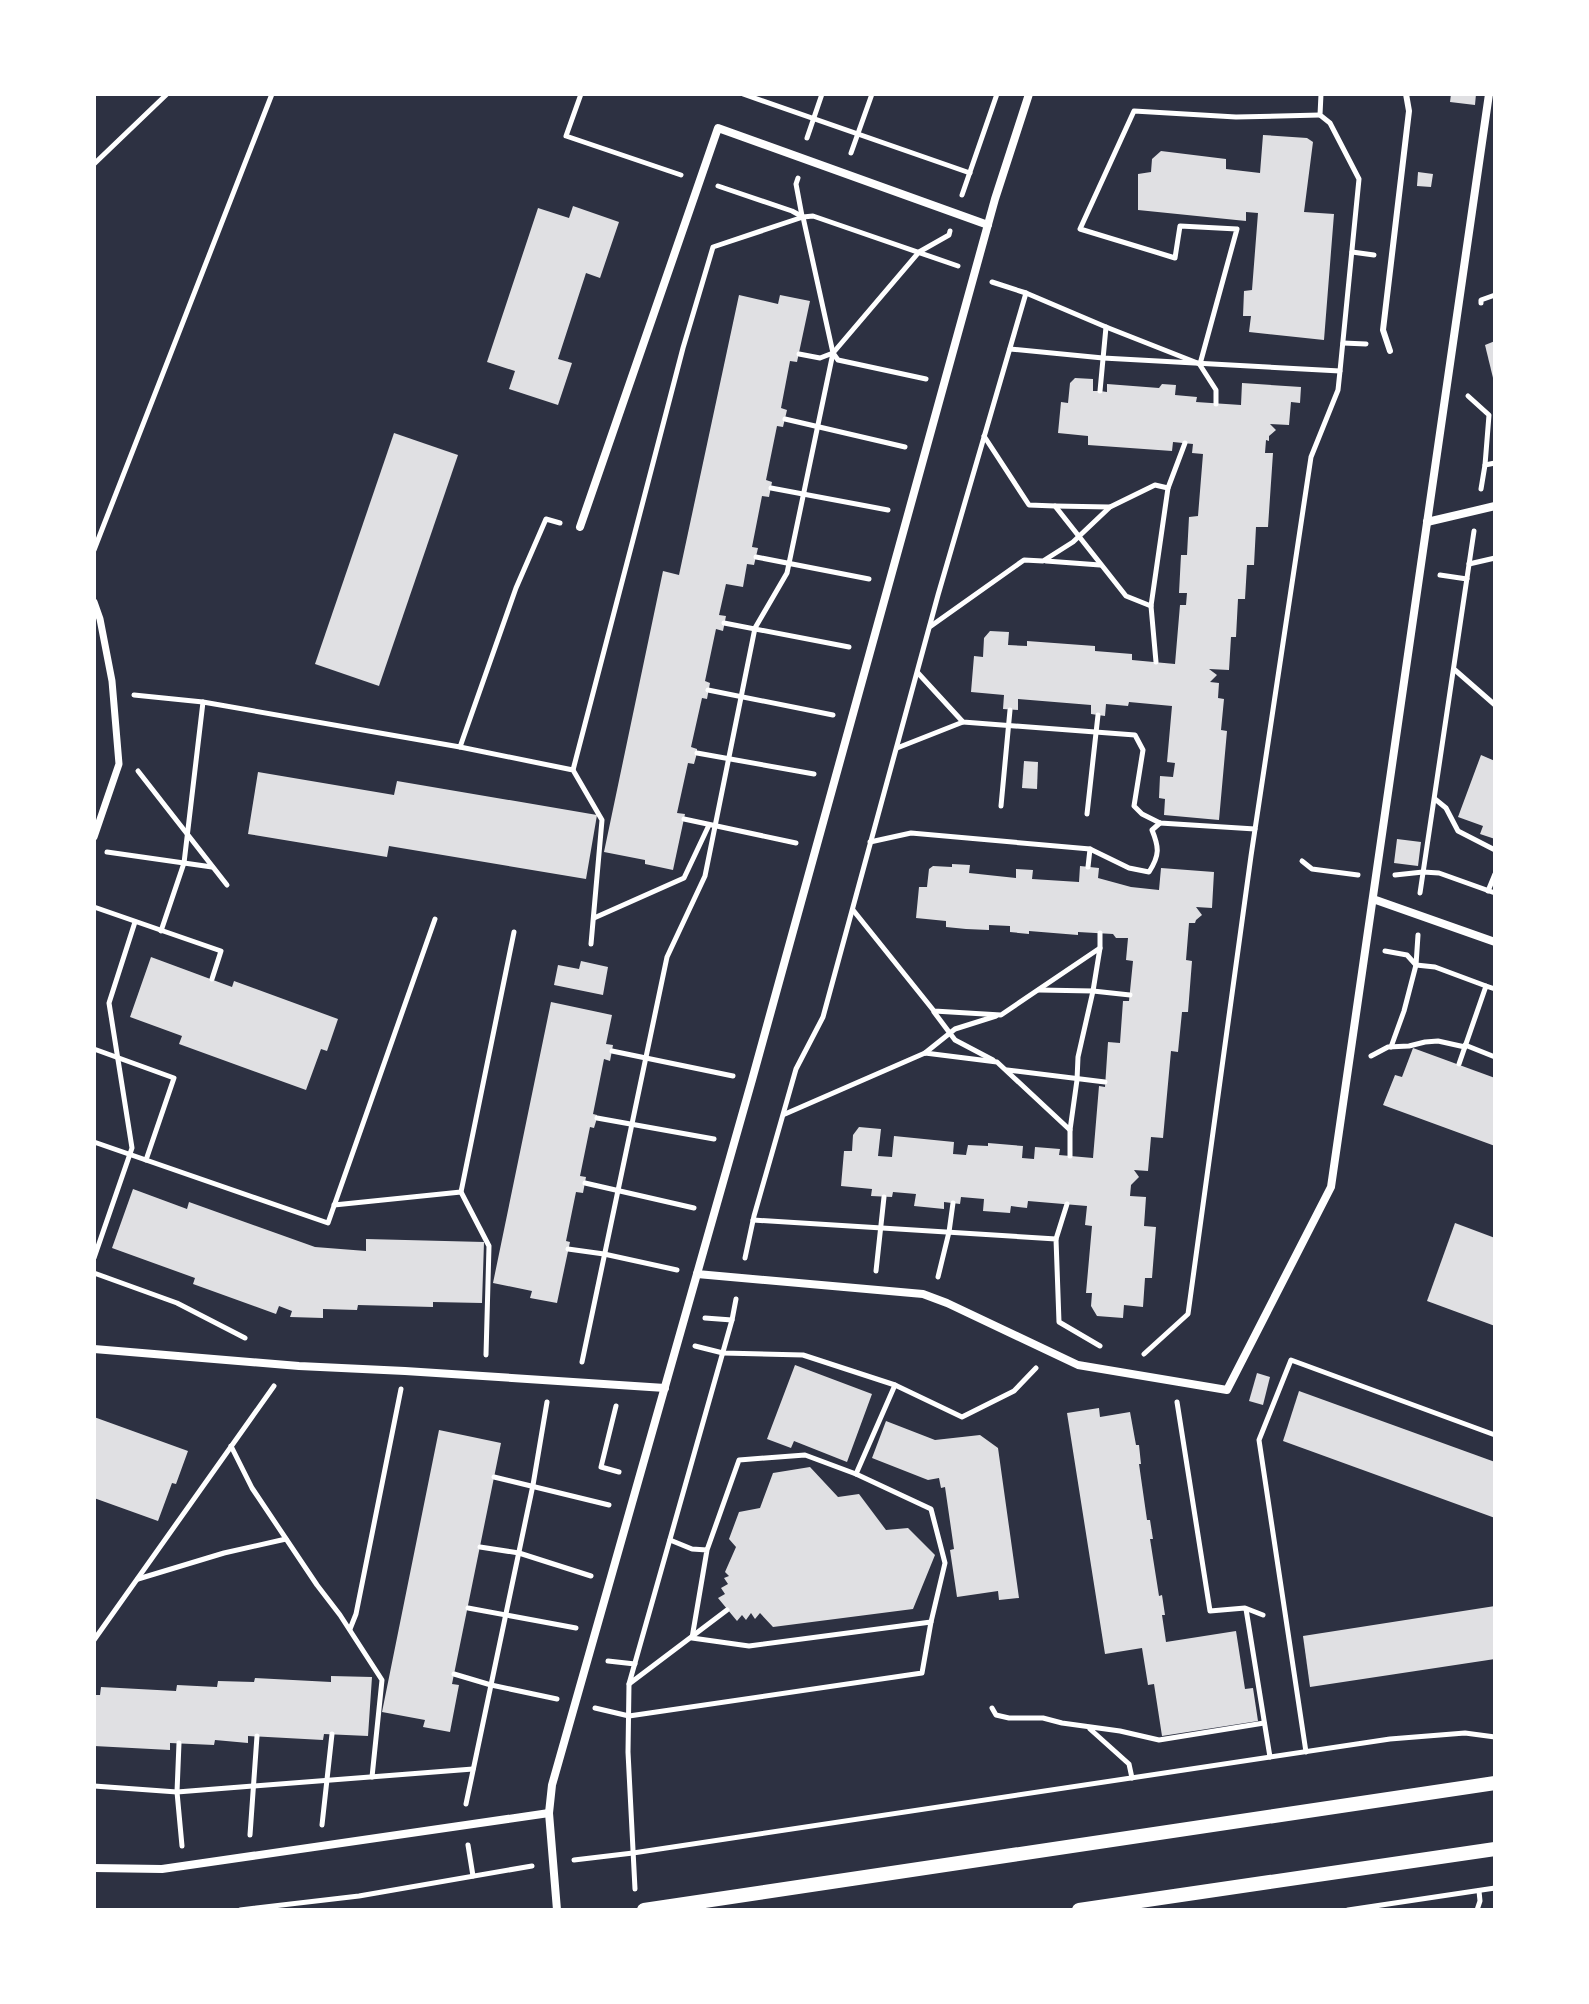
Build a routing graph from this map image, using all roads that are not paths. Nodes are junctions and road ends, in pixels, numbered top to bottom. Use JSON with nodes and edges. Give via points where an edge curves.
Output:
{"nodes":[{"id":1,"x":1029,"y":94,"type":"edge"},
{"id":2,"x":1406,"y":94,"type":"edge"},
{"id":3,"x":1489,"y":94,"type":"edge"},
{"id":4,"x":988,"y":225,"type":"junction"},
{"id":5,"x":1390,"y":351,"type":"dead end"},
{"id":6,"x":1495,"y":506,"type":"edge"},
{"id":7,"x":1427,"y":522,"type":"junction"},
{"id":8,"x":580,"y":527,"type":"road end"},
{"id":9,"x":94,"y":602,"type":"edge"},
{"id":10,"x":94,"y":837,"type":"edge"},
{"id":11,"x":1373,"y":899,"type":"junction"},
{"id":12,"x":1495,"y":942,"type":"edge"},
{"id":13,"x":697,"y":1274,"type":"junction"},
{"id":14,"x":94,"y":1349,"type":"edge"},
{"id":15,"x":665,"y":1388,"type":"junction"},
{"id":16,"x":1495,"y":1783,"type":"edge"},
{"id":17,"x":549,"y":1813,"type":"junction"},
{"id":18,"x":1495,"y":1849,"type":"edge"},
{"id":19,"x":94,"y":1868,"type":"edge"},
{"id":20,"x":557,"y":1910,"type":"edge"},
{"id":21,"x":644,"y":1910,"type":"edge"},
{"id":22,"x":1079,"y":1910,"type":"edge"}],
"edges":[{"from":1,"to":4,"type":"street"},
{"from":2,"to":5,"type":"lane","via":[[1409,111],[1383,330]]},
{"from":3,"to":7,"type":"street"},
{"from":4,"to":8,"type":"street","via":[[718,128]]},
{"from":4,"to":13,"type":"street"},
{"from":6,"to":7,"type":"street"},
{"from":7,"to":11,"type":"street"},
{"from":9,"to":10,"type":"street","via":[[113,693],[119,764]]},
{"from":11,"to":12,"type":"street"},
{"from":11,"to":13,"type":"street","via":[[1331,1187],[1227,1390],[1078,1365],[923,1294]]},
{"from":13,"to":15,"type":"street"},
{"from":14,"to":15,"type":"street"},
{"from":15,"to":17,"type":"street","via":[[552,1785]]},
{"from":16,"to":21,"type":"street"},
{"from":17,"to":19,"type":"street","via":[[162,1869]]},
{"from":17,"to":20,"type":"street"},
{"from":18,"to":22,"type":"street"}]}
